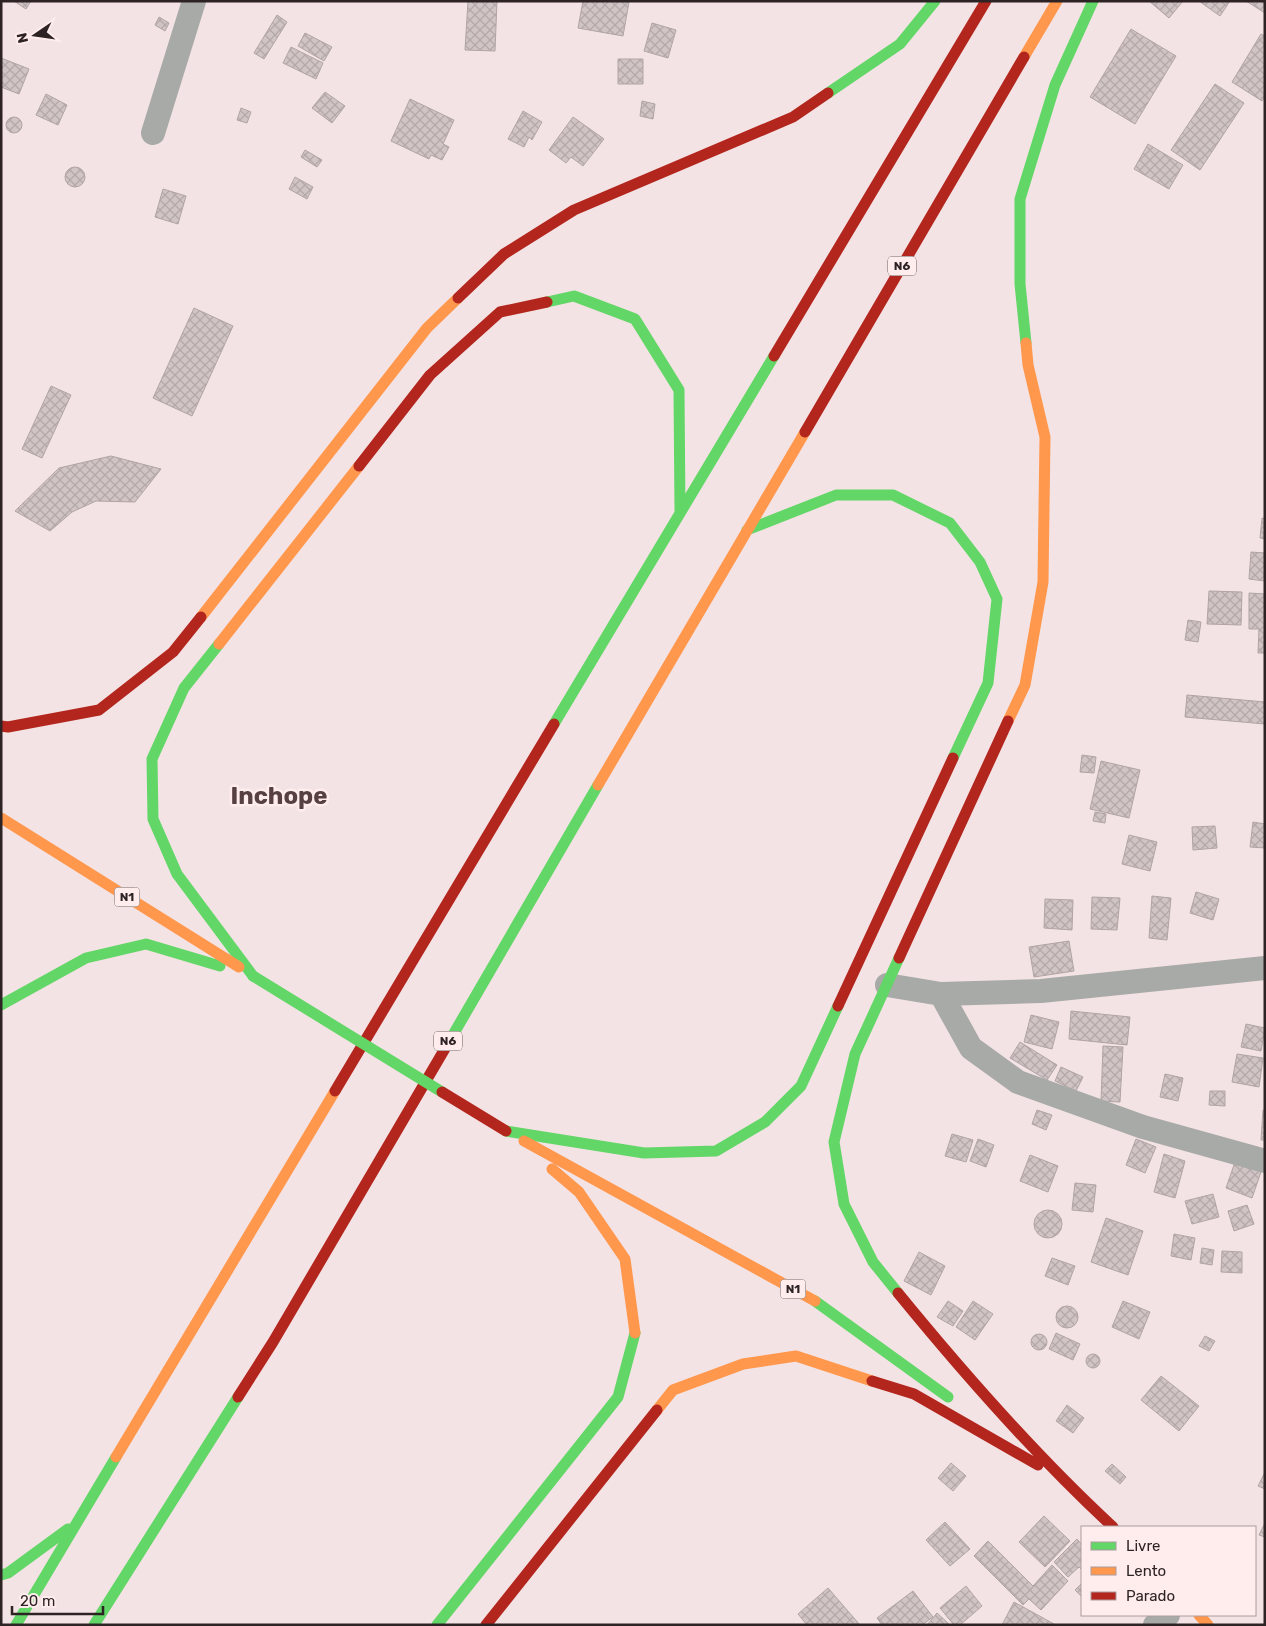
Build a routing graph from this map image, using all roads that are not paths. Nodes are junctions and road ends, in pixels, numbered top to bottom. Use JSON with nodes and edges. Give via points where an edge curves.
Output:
{"nodes":[{"id":1,"x":194,"y":1,"type":"edge"},
{"id":2,"x":935,"y":1,"type":"edge"},
{"id":3,"x":986,"y":1,"type":"edge"},
{"id":4,"x":1057,"y":1,"type":"edge"},
{"id":5,"x":1093,"y":1,"type":"edge"},
{"id":6,"x":153,"y":133,"type":"dead end"},
{"id":7,"x":680,"y":511,"type":"junction"},
{"id":8,"x":746,"y":530,"type":"junction"},
{"id":9,"x":1,"y":726,"type":"edge"},
{"id":10,"x":1,"y":818,"type":"edge"},
{"id":11,"x":1265,"y":968,"type":"edge"},
{"id":12,"x":253,"y":976,"type":"junction"},
{"id":13,"x":887,"y":985,"type":"junction"},
{"id":14,"x":941,"y":994,"type":"junction"},
{"id":15,"x":1,"y":1005,"type":"edge"},
{"id":16,"x":506,"y":1132,"type":"junction"},
{"id":17,"x":1265,"y":1161,"type":"edge"},
{"id":18,"x":1059,"y":1477,"type":"junction"},
{"id":19,"x":78,"y":1522,"type":"junction"},
{"id":20,"x":1112,"y":1526,"type":"edge"},
{"id":21,"x":142,"y":1546,"type":"junction"},
{"id":22,"x":1,"y":1575,"type":"edge"},
{"id":23,"x":124,"y":1598,"type":"dead end"},
{"id":24,"x":1167,"y":1616,"type":"edge"},
{"id":25,"x":16,"y":1625,"type":"edge"},
{"id":26,"x":94,"y":1625,"type":"edge"},
{"id":27,"x":437,"y":1625,"type":"edge"},
{"id":28,"x":486,"y":1625,"type":"edge"},
{"id":29,"x":1155,"y":1625,"type":"edge"}],
"edges":[{"from":1,"to":6,"type":"street"},
{"from":2,"to":9,"type":"highway","via":[[900,44],[793,117],[574,210],[504,254],[427,328],[173,652],[99,710]]},
{"from":3,"to":7,"type":"highway"},
{"from":4,"to":8,"type":"highway","number":"N6"},
{"from":5,"to":13,"type":"highway","via":[[1055,85],[1020,199],[1020,284],[1028,365],[1045,437],[1043,582],[1025,685]]},
{"from":7,"to":12,"type":"highway","via":[[680,390],[635,319],[574,296],[500,312],[430,375],[184,688],[152,760],[153,819],[177,874]]},
{"from":7,"to":19,"type":"highway"},
{"from":8,"to":16,"type":"highway","via":[[836,495],[894,495],[950,523],[980,562],[997,599],[988,683],[801,1086],[765,1122],[716,1151],[644,1153]]},
{"from":8,"to":21,"type":"highway","number":"N6","via":[[273,1342]]},
{"from":10,"to":12,"type":"highway","number":"N1"},
{"from":11,"to":14,"type":"street","via":[[1040,991]]},
{"from":12,"to":15,"type":"highway","via":[[146,944],[86,958]]},
{"from":12,"to":16,"type":"highway","bridge":true},
{"from":13,"to":14,"type":"street"},
{"from":13,"to":18,"type":"highway","via":[[856,1054],[834,1142],[844,1204],[873,1262],[933,1336]]},
{"from":14,"to":17,"type":"street","via":[[971,1048],[1018,1082],[1143,1127]]},
{"from":16,"to":18,"type":"highway","number":"N1","via":[[821,1304]]},
{"from":16,"to":27,"type":"highway","via":[[579,1192],[625,1259],[634,1331],[618,1397]]},
{"from":18,"to":20,"type":"highway","number":"N1"},
{"from":18,"to":28,"type":"highway","via":[[914,1394],[796,1356],[743,1364],[673,1390]]},
{"from":19,"to":22,"type":"highway"},
{"from":19,"to":25,"type":"highway"},
{"from":21,"to":23,"type":"highway"},
{"from":21,"to":26,"type":"highway","number":"N6"},
{"from":24,"to":29,"type":"street"}]}
